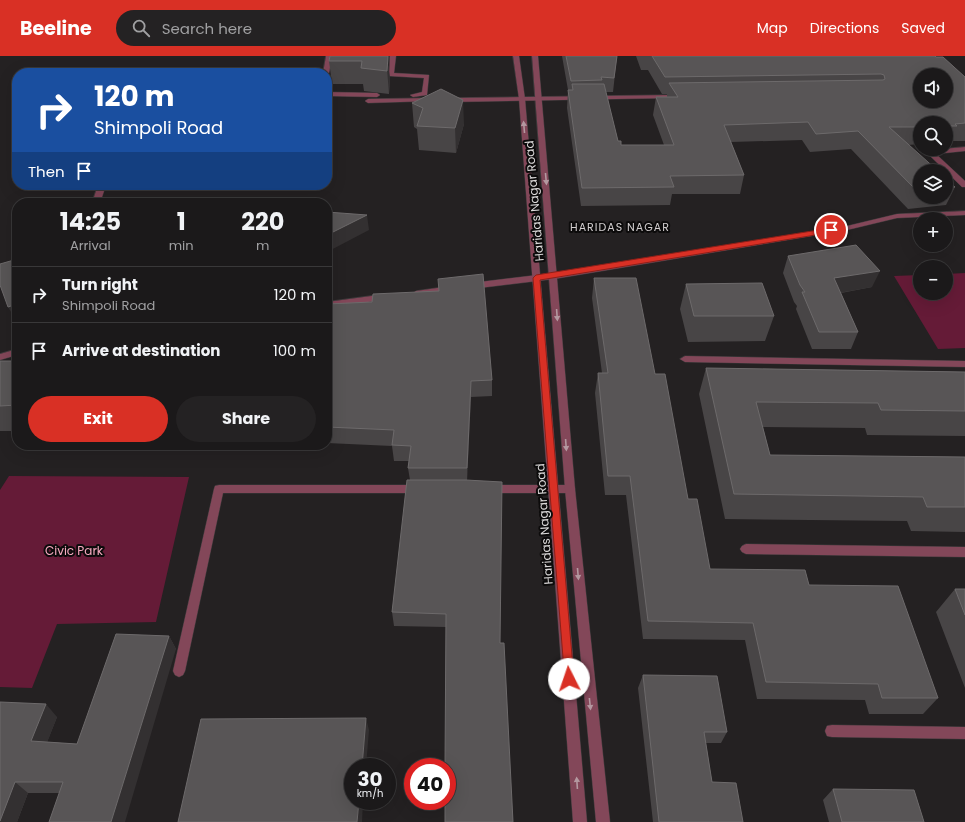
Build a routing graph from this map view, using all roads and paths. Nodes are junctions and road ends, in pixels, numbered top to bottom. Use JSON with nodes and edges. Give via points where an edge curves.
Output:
{"nodes":[{"id":1,"x":329,"y":56,"type":"edge"},
{"id":2,"x":393,"y":56,"type":"edge"},
{"id":3,"x":516,"y":56,"type":"edge"},
{"id":4,"x":535,"y":56,"type":"edge"},
{"id":5,"x":327,"y":68,"type":"edge"},
{"id":6,"x":332,"y":94,"type":"edge"},
{"id":7,"x":675,"y":97,"type":"edge"},
{"id":8,"x":522,"y":99,"type":"junction"},
{"id":9,"x":539,"y":99,"type":"junction"},
{"id":10,"x":437,"y":100,"type":"edge"},
{"id":11,"x":445,"y":100,"type":"edge"},
{"id":12,"x":368,"y":101,"type":"dead end"},
{"id":13,"x":965,"y":149,"type":"edge"},
{"id":14,"x":965,"y":185,"type":"edge"},
{"id":15,"x":965,"y":213,"type":"edge"},
{"id":16,"x":554,"y":276,"type":"junction"},
{"id":17,"x":536,"y":278,"type":"junction"},
{"id":18,"x":332,"y":304,"type":"edge"},
{"id":19,"x":12,"y":354,"type":"edge"},
{"id":20,"x":0,"y":358,"type":"edge"},
{"id":21,"x":685,"y":359,"type":"dead end"},
{"id":22,"x":965,"y":364,"type":"edge"},
{"id":23,"x":434,"y":489,"type":"edge"},
{"id":24,"x":482,"y":489,"type":"edge"},
{"id":25,"x":554,"y":489,"type":"junction"},
{"id":26,"x":570,"y":489,"type":"junction"},
{"id":27,"x":746,"y":549,"type":"dead end"},
{"id":28,"x":965,"y":552,"type":"edge"},
{"id":29,"x":179,"y":671,"type":"dead end"},
{"id":30,"x":832,"y":731,"type":"dead end"},
{"id":31,"x":965,"y":733,"type":"edge"},
{"id":32,"x":580,"y":822,"type":"edge"},
{"id":33,"x":603,"y":822,"type":"edge"}],
"edges":[{"from":1,"to":5,"type":"street"},
{"from":2,"to":6,"type":"street","via":[[391,75],[426,76],[426,94]]},
{"from":3,"to":8,"type":"street","name":"Haridas Nagar Road"},
{"from":4,"to":9,"type":"street","name":"Haridas Nagar Road"},
{"from":7,"to":9,"type":"street"},
{"from":8,"to":9,"type":"street"},
{"from":8,"to":11,"type":"street"},
{"from":17,"to":8,"type":"street","name":"Haridas Nagar Road","one_way":true},
{"from":9,"to":16,"type":"street","name":"Haridas Nagar Road","one_way":true},
{"from":10,"to":12,"type":"street"},
{"from":13,"to":14,"type":"street","via":[[930,152]]},
{"from":15,"to":16,"type":"street","via":[[897,216],[846,228]]},
{"from":16,"to":17,"type":"street"},
{"from":16,"to":26,"type":"street","name":"Haridas Nagar Road","one_way":true},
{"from":17,"to":18,"type":"street"},
{"from":17,"to":25,"type":"street","name":"Haridas Nagar Road"},
{"from":19,"to":20,"type":"street"},
{"from":21,"to":22,"type":"street"},
{"from":23,"to":29,"type":"street","via":[[219,489]]},
{"from":24,"to":25,"type":"street"},
{"from":25,"to":26,"type":"street"},
{"from":32,"to":25,"type":"street","name":"Haridas Nagar Road","one_way":true},
{"from":26,"to":33,"type":"street","name":"Haridas Nagar Road","one_way":true},
{"from":27,"to":28,"type":"street"},
{"from":30,"to":31,"type":"street"}]}
